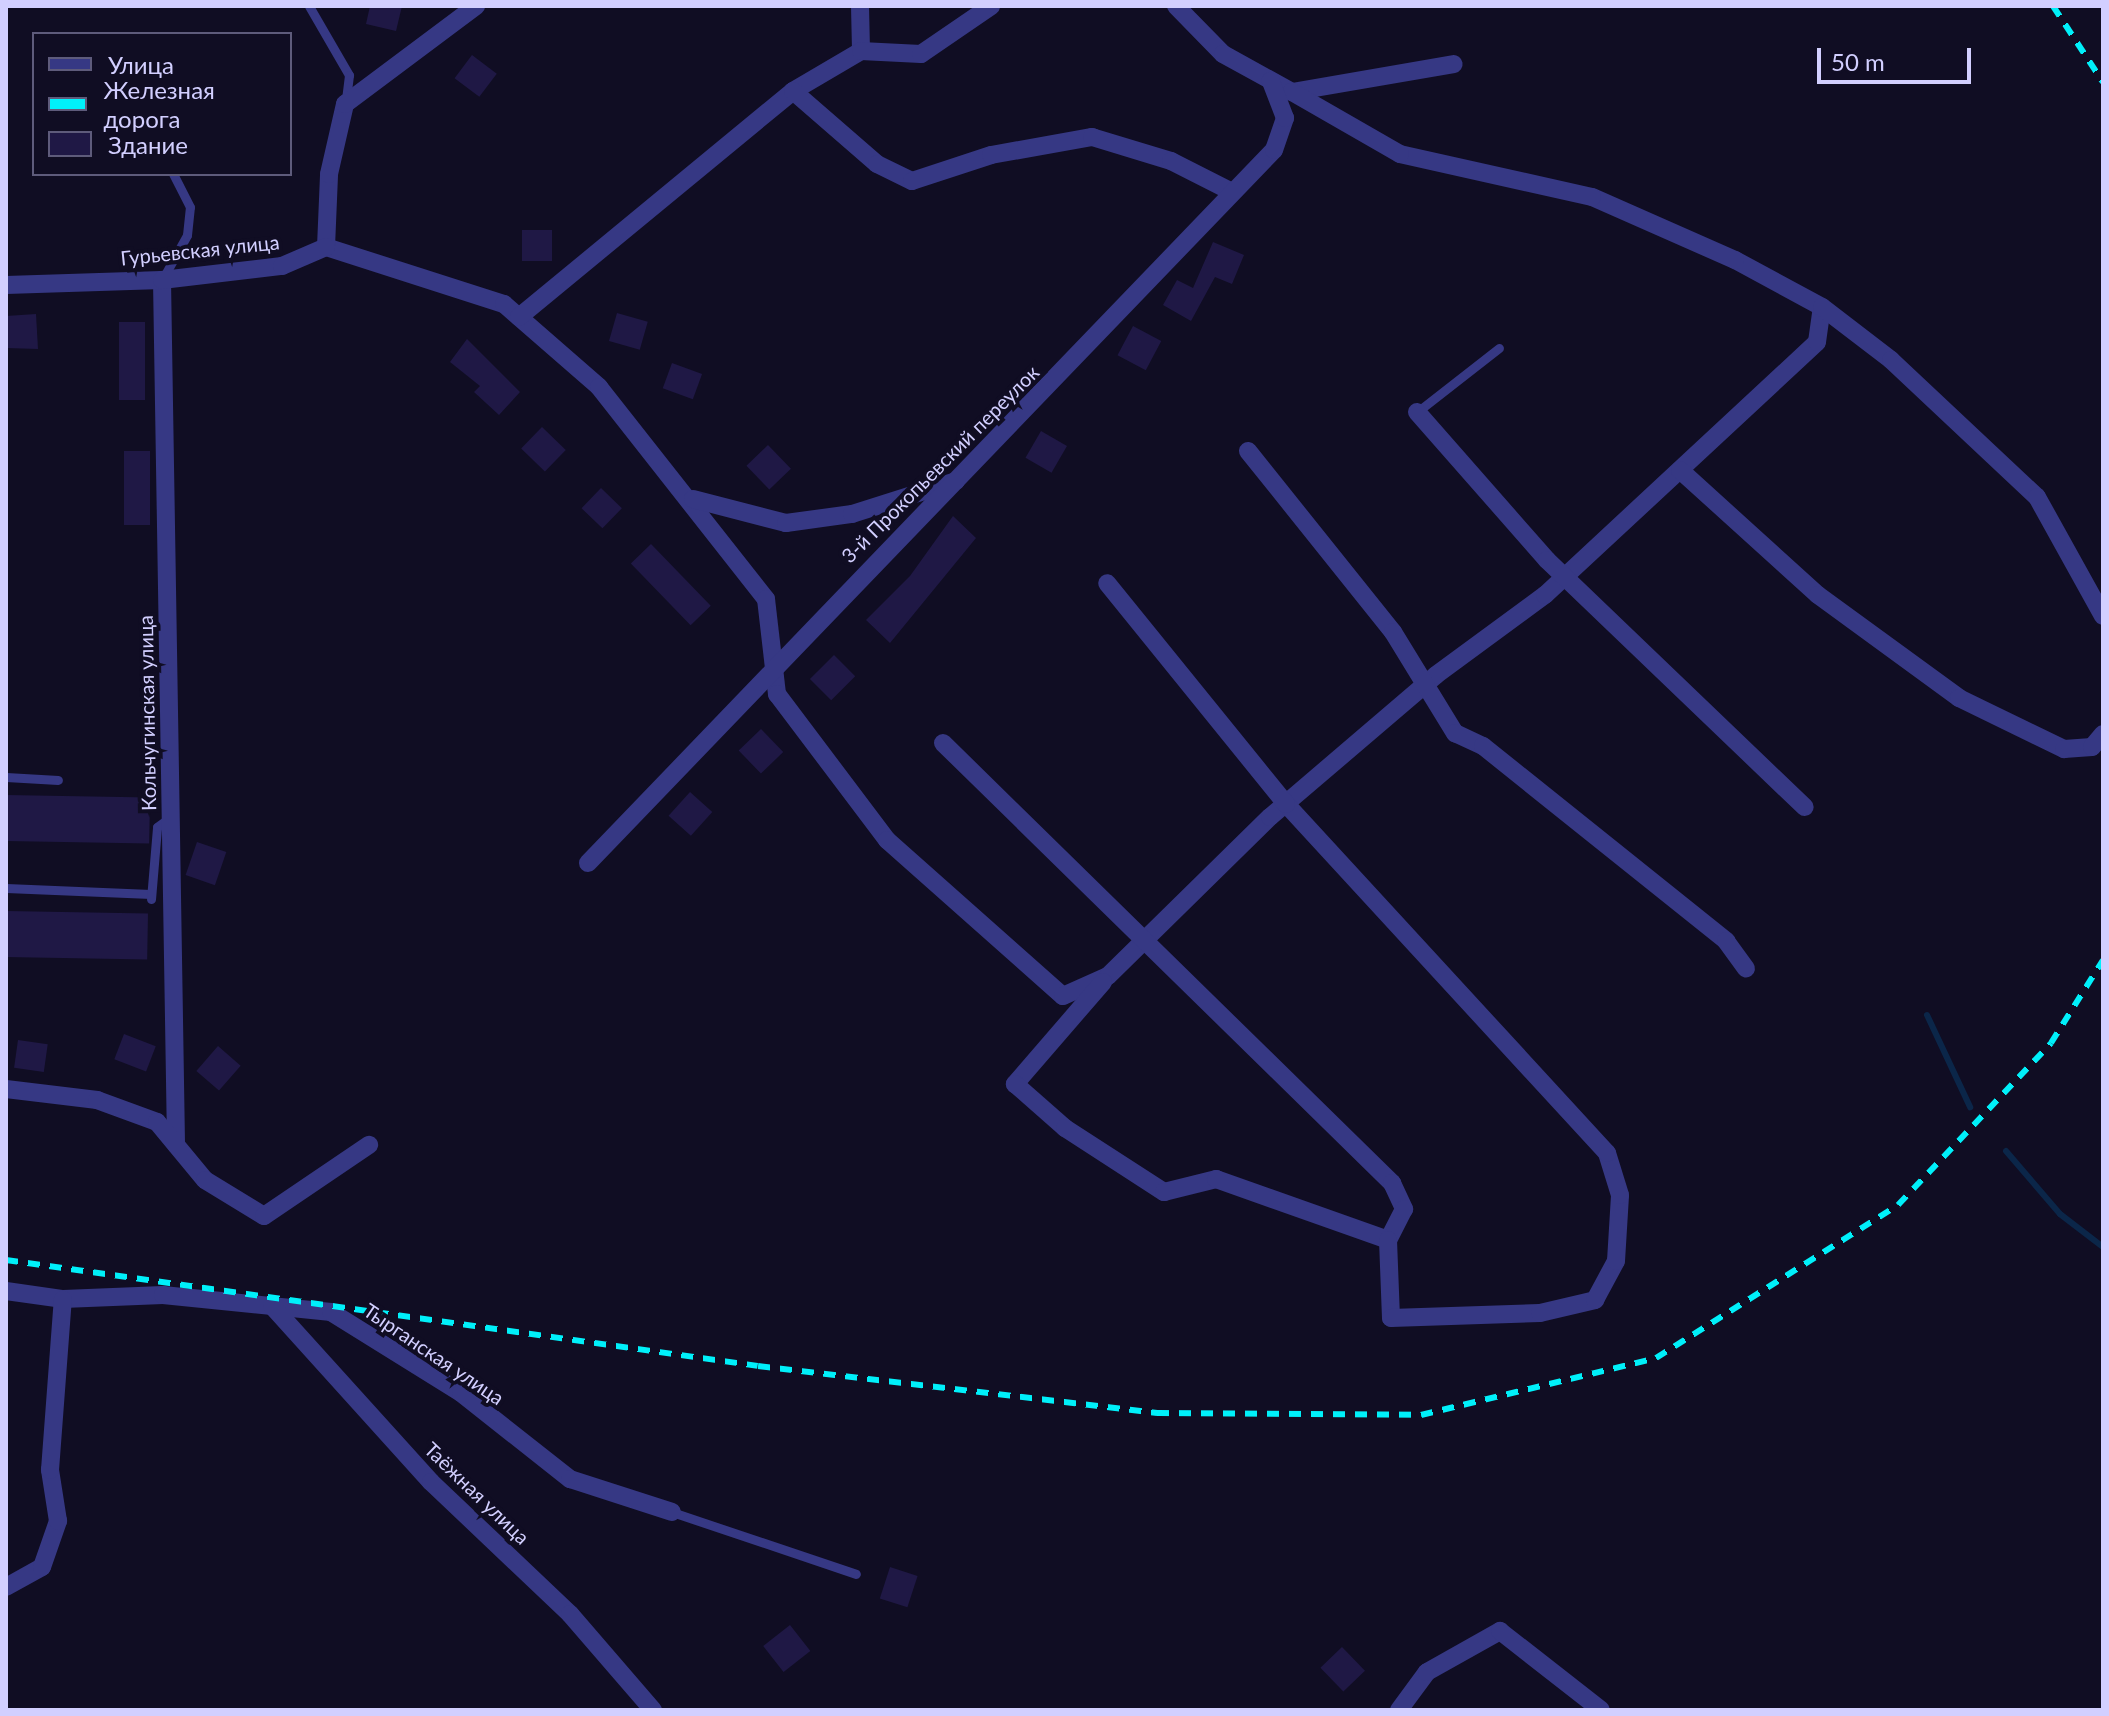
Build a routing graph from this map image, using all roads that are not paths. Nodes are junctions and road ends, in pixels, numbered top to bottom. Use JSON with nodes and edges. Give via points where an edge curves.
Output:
{"nodes":[{"id":1,"x":309,"y":6,"type":"edge"},
{"id":2,"x":476,"y":6,"type":"edge"},
{"id":3,"x":860,"y":6,"type":"edge"},
{"id":4,"x":991,"y":6,"type":"edge"},
{"id":5,"x":1176,"y":6,"type":"edge"},
{"id":6,"x":861,"y":51,"type":"junction"},
{"id":7,"x":1454,"y":64,"type":"dead end"},
{"id":8,"x":1271,"y":81,"type":"junction"},
{"id":9,"x":793,"y":91,"type":"junction"},
{"id":10,"x":1292,"y":92,"type":"junction"},
{"id":11,"x":345,"y":104,"type":"junction"},
{"id":12,"x":174,"y":176,"type":"edge"},
{"id":13,"x":1232,"y":192,"type":"junction"},
{"id":14,"x":326,"y":247,"type":"junction"},
{"id":15,"x":162,"y":280,"type":"junction"},
{"id":16,"x":6,"y":285,"type":"edge"},
{"id":17,"x":1822,"y":307,"type":"junction"},
{"id":18,"x":519,"y":317,"type":"junction"},
{"id":19,"x":1499,"y":348,"type":"dead end"},
{"id":20,"x":1417,"y":412,"type":"joint"},
{"id":21,"x":1248,"y":451,"type":"dead end"},
{"id":22,"x":1680,"y":470,"type":"junction"},
{"id":23,"x":963,"y":479,"type":"junction"},
{"id":24,"x":693,"y":499,"type":"junction"},
{"id":25,"x":1565,"y":577,"type":"junction"},
{"id":26,"x":1107,"y":583,"type":"dead end"},
{"id":27,"x":2103,"y":616,"type":"edge"},
{"id":28,"x":774,"y":665,"type":"junction"},
{"id":29,"x":1422,"y":687,"type":"junction"},
{"id":30,"x":2103,"y":734,"type":"edge"},
{"id":31,"x":943,"y":743,"type":"dead end"},
{"id":32,"x":6,"y":777,"type":"edge"},
{"id":33,"x":58,"y":780,"type":"dead end"},
{"id":34,"x":1286,"y":804,"type":"junction"},
{"id":35,"x":1805,"y":807,"type":"dead end"},
{"id":36,"x":171,"y":817,"type":"junction"},
{"id":37,"x":588,"y":863,"type":"dead end"},
{"id":38,"x":6,"y":888,"type":"edge"},
{"id":39,"x":1149,"y":937,"type":"junction"},
{"id":40,"x":1746,"y":969,"type":"dead end"},
{"id":41,"x":1108,"y":976,"type":"junction"},
{"id":42,"x":6,"y":1089,"type":"edge"},
{"id":43,"x":176,"y":1145,"type":"junction"},
{"id":44,"x":369,"y":1145,"type":"dead end"},
{"id":45,"x":1388,"y":1240,"type":"junction"},
{"id":46,"x":6,"y":1291,"type":"edge"},
{"id":47,"x":63,"y":1299,"type":"junction"},
{"id":48,"x":272,"y":1306,"type":"junction"},
{"id":49,"x":672,"y":1512,"type":"joint"},
{"id":50,"x":856,"y":1574,"type":"dead end"},
{"id":51,"x":6,"y":1587,"type":"edge"},
{"id":52,"x":653,"y":1710,"type":"edge"},
{"id":53,"x":1399,"y":1710,"type":"edge"},
{"id":54,"x":1601,"y":1710,"type":"edge"}],
"edges":[{"from":1,"to":11,"type":"lane","via":[[349,75]]},
{"from":2,"to":11,"type":"street"},
{"from":3,"to":6,"type":"street"},
{"from":4,"to":6,"type":"street","via":[[921,54]]},
{"from":5,"to":8,"type":"street","via":[[1223,54]]},
{"from":6,"to":9,"type":"street"},
{"from":7,"to":10,"type":"street","via":[[1343,89]]},
{"from":8,"to":10,"type":"street"},
{"from":8,"to":13,"type":"street","name":"3-й Прокопьевский переулок","via":[[1285,118],[1274,150]]},
{"from":9,"to":13,"type":"street","via":[[877,164],[912,181],[991,155],[1092,137],[1171,161]]},
{"from":9,"to":18,"type":"street"},
{"from":10,"to":17,"type":"street","via":[[1400,154],[1592,197]]},
{"from":11,"to":14,"type":"street","via":[[329,174]]},
{"from":12,"to":15,"type":"lane","via":[[190,207],[187,235]]},
{"from":13,"to":23,"type":"street","name":"3-й Прокопьевский переулок"},
{"from":14,"to":15,"type":"street","name":"Гурьевская улица","via":[[282,266]]},
{"from":14,"to":18,"type":"street","via":[[504,304]]},
{"from":15,"to":16,"type":"street","name":"Гурьевская улица"},
{"from":15,"to":36,"type":"street","name":"Кольчугинская улица"},
{"from":17,"to":22,"type":"street","via":[[1817,342]]},
{"from":17,"to":27,"type":"street","via":[[1891,360],[2037,497]]},
{"from":18,"to":24,"type":"street","via":[[599,387]]},
{"from":19,"to":20,"type":"lane"},
{"from":20,"to":25,"type":"street"},
{"from":21,"to":29,"type":"street","via":[[1393,632]]},
{"from":22,"to":25,"type":"street"},
{"from":22,"to":30,"type":"street","via":[[1818,595],[1959,698],[2064,749],[2092,747]]},
{"from":23,"to":24,"type":"street","via":[[852,514],[786,523]]},
{"from":23,"to":28,"type":"street","name":"3-й Прокопьевский переулок"},
{"from":24,"to":28,"type":"street","via":[[766,599]]},
{"from":25,"to":29,"type":"street"},
{"from":25,"to":35,"type":"street"},
{"from":26,"to":34,"type":"street"},
{"from":28,"to":37,"type":"street","name":"3-й Прокопьевский переулок","via":[[696,756]]},
{"from":28,"to":41,"type":"street","via":[[777,694],[887,840],[1063,996]]},
{"from":29,"to":34,"type":"street"},
{"from":29,"to":40,"type":"street","via":[[1455,733],[1483,746],[1726,941]]},
{"from":31,"to":39,"type":"street"},
{"from":32,"to":33,"type":"lane"},
{"from":34,"to":39,"type":"street"},
{"from":34,"to":45,"type":"street","via":[[1607,1153],[1620,1195],[1616,1261],[1595,1300],[1540,1313],[1391,1318]]},
{"from":36,"to":38,"type":"lane","via":[[157,827],[151,897]]},
{"from":36,"to":43,"type":"street","name":"Кольчугинская улица"},
{"from":39,"to":41,"type":"street"},
{"from":39,"to":45,"type":"street","via":[[1392,1183],[1404,1209]]},
{"from":41,"to":45,"type":"street","via":[[1015,1084],[1065,1128],[1164,1192],[1216,1179]]},
{"from":42,"to":43,"type":"street","via":[[97,1100],[157,1122]]},
{"from":43,"to":44,"type":"street","via":[[205,1180],[264,1216]]},
{"from":46,"to":47,"type":"street","name":"Тырганская улица"},
{"from":47,"to":48,"type":"street","name":"Тырганская улица","via":[[163,1295]]},
{"from":47,"to":51,"type":"street","via":[[50,1470],[58,1521],[42,1567]]},
{"from":48,"to":49,"type":"street","name":"Тырганская улица","via":[[331,1312],[461,1393],[570,1479]]},
{"from":48,"to":52,"type":"street","name":"Таёжная улица","via":[[431,1482],[570,1614]]},
{"from":49,"to":50,"type":"lane"},
{"from":53,"to":54,"type":"street","via":[[1427,1672],[1500,1631]]}]}
